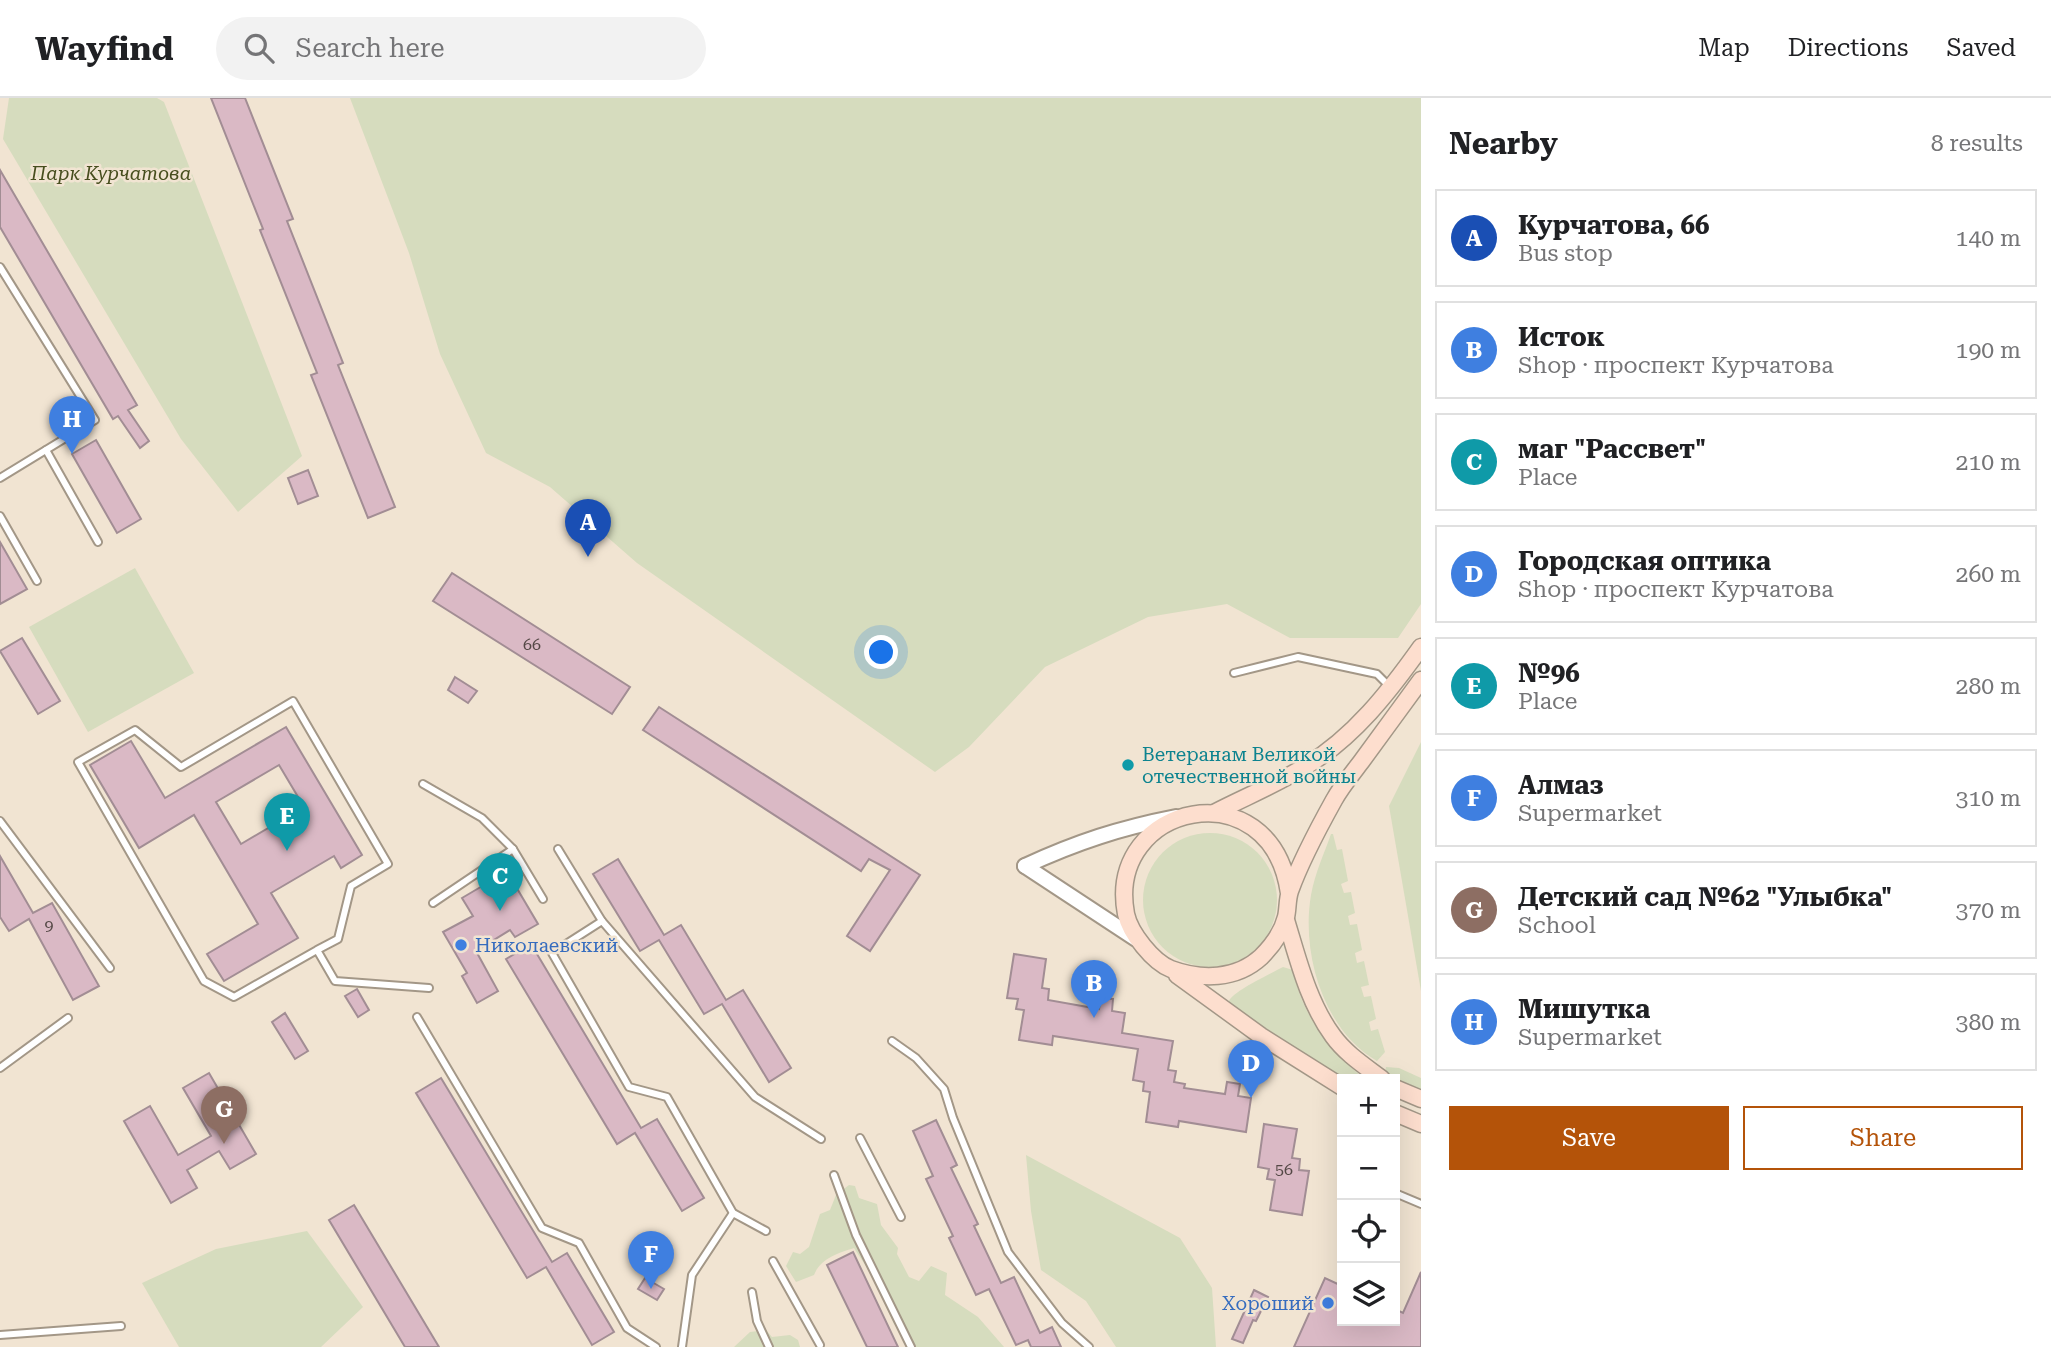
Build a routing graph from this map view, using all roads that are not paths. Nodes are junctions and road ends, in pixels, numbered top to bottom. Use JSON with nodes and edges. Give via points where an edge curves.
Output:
{"nodes":[{"id":1,"x":0,"y":267,"type":"edge"},
{"id":2,"x":46,"y":450,"type":"junction"},
{"id":3,"x":0,"y":478,"type":"edge"},
{"id":4,"x":0,"y":516,"type":"edge"},
{"id":5,"x":98,"y":542,"type":"dead end"},
{"id":6,"x":37,"y":581,"type":"dead end"},
{"id":7,"x":1421,"y":647,"type":"edge"},
{"id":8,"x":1234,"y":673,"type":"dead end"},
{"id":9,"x":1421,"y":680,"type":"edge"},
{"id":10,"x":1391,"y":688,"type":"junction"},
{"id":11,"x":423,"y":784,"type":"dead end"},
{"id":12,"x":1214,"y":813,"type":"junction"},
{"id":13,"x":1184,"y":815,"type":"junction"},
{"id":14,"x":0,"y":821,"type":"edge"},
{"id":15,"x":513,"y":849,"type":"junction"},
{"id":16,"x":558,"y":849,"type":"dead end"},
{"id":17,"x":1289,"y":893,"type":"junction"},
{"id":18,"x":543,"y":900,"type":"dead end"},
{"id":19,"x":433,"y":903,"type":"dead end"},
{"id":20,"x":1286,"y":920,"type":"junction"},
{"id":21,"x":602,"y":921,"type":"junction"},
{"id":22,"x":1136,"y":939,"type":"junction"},
{"id":23,"x":317,"y":950,"type":"junction"},
{"id":24,"x":110,"y":968,"type":"dead end"},
{"id":25,"x":1167,"y":968,"type":"junction"},
{"id":26,"x":429,"y":988,"type":"dead end"},
{"id":27,"x":417,"y":1017,"type":"dead end"},
{"id":28,"x":68,"y":1018,"type":"dead end"},
{"id":29,"x":891,"y":1041,"type":"dead end"},
{"id":30,"x":0,"y":1068,"type":"edge"},
{"id":31,"x":1375,"y":1074,"type":"edge"},
{"id":32,"x":1337,"y":1084,"type":"edge"},
{"id":33,"x":1400,"y":1090,"type":"edge"},
{"id":34,"x":1421,"y":1099,"type":"edge"},
{"id":35,"x":1400,"y":1115,"type":"edge"},
{"id":36,"x":1421,"y":1124,"type":"edge"},
{"id":37,"x":860,"y":1138,"type":"dead end"},
{"id":38,"x":821,"y":1139,"type":"dead end"},
{"id":39,"x":834,"y":1175,"type":"dead end"},
{"id":40,"x":1400,"y":1195,"type":"edge"},
{"id":41,"x":1421,"y":1204,"type":"edge"},
{"id":42,"x":733,"y":1213,"type":"junction"},
{"id":43,"x":901,"y":1217,"type":"dead end"},
{"id":44,"x":766,"y":1231,"type":"dead end"},
{"id":45,"x":773,"y":1261,"type":"dead end"},
{"id":46,"x":752,"y":1292,"type":"dead end"},
{"id":47,"x":121,"y":1326,"type":"dead end"},
{"id":48,"x":0,"y":1335,"type":"edge"},
{"id":49,"x":820,"y":1345,"type":"dead end"},
{"id":50,"x":656,"y":1347,"type":"edge"},
{"id":51,"x":682,"y":1347,"type":"edge"},
{"id":52,"x":769,"y":1347,"type":"edge"},
{"id":53,"x":911,"y":1347,"type":"edge"},
{"id":54,"x":1089,"y":1347,"type":"edge"}],
"edges":[{"from":1,"to":2,"type":"lane","via":[[95,420]]},
{"from":2,"to":3,"type":"lane"},
{"from":2,"to":5,"type":"lane"},
{"from":4,"to":6,"type":"lane"},
{"from":7,"to":10,"type":"main road"},
{"from":8,"to":10,"type":"lane","via":[[1298,657],[1377,674]]},
{"from":9,"to":17,"type":"main road","via":[[1335,798]]},
{"from":10,"to":12,"type":"main road","via":[[1354,729],[1306,766]]},
{"from":11,"to":15,"type":"lane","via":[[482,818]]},
{"from":12,"to":13,"type":"main road"},
{"from":12,"to":17,"type":"main road","via":[[1234,817],[1267,839],[1283,864]]},
{"from":13,"to":22,"type":"main road","via":[[1161,826],[1142,843],[1129,865],[1124,890],[1126,916]]},
{"from":13,"to":22,"type":"street","via":[[1070,845],[1025,866]]},
{"from":14,"to":24,"type":"lane"},
{"from":15,"to":18,"type":"lane"},
{"from":15,"to":19,"type":"lane"},
{"from":16,"to":21,"type":"lane"},
{"from":17,"to":20,"type":"main road"},
{"from":20,"to":25,"type":"main road","via":[[1275,942],[1237,972],[1189,976]]},
{"from":20,"to":31,"type":"main road","via":[[1317,1010],[1334,1038]]},
{"from":21,"to":38,"type":"lane","via":[[755,1097]]},
{"from":21,"to":42,"type":"lane","via":[[552,953],[629,1087],[667,1097]]},
{"from":22,"to":25,"type":"main road"},
{"from":23,"to":23,"type":"lane","via":[[338,939],[351,886],[388,864],[293,701],[181,767],[135,730],[78,762],[204,981],[234,997]]},
{"from":23,"to":26,"type":"lane","via":[[335,981]]},
{"from":25,"to":32,"type":"main road"},
{"from":27,"to":50,"type":"lane","via":[[542,1228],[579,1243],[627,1328]]},
{"from":28,"to":30,"type":"lane"},
{"from":29,"to":54,"type":"lane","via":[[916,1058],[944,1089],[1008,1252],[1062,1324]]},
{"from":33,"to":34,"type":"main road"},
{"from":35,"to":36,"type":"main road"},
{"from":37,"to":43,"type":"lane"},
{"from":39,"to":53,"type":"lane","via":[[856,1236]]},
{"from":40,"to":41,"type":"lane"},
{"from":42,"to":44,"type":"lane"},
{"from":42,"to":51,"type":"lane","via":[[692,1275]]},
{"from":45,"to":49,"type":"lane"},
{"from":46,"to":52,"type":"lane","via":[[757,1321]]},
{"from":47,"to":48,"type":"lane"}]}
